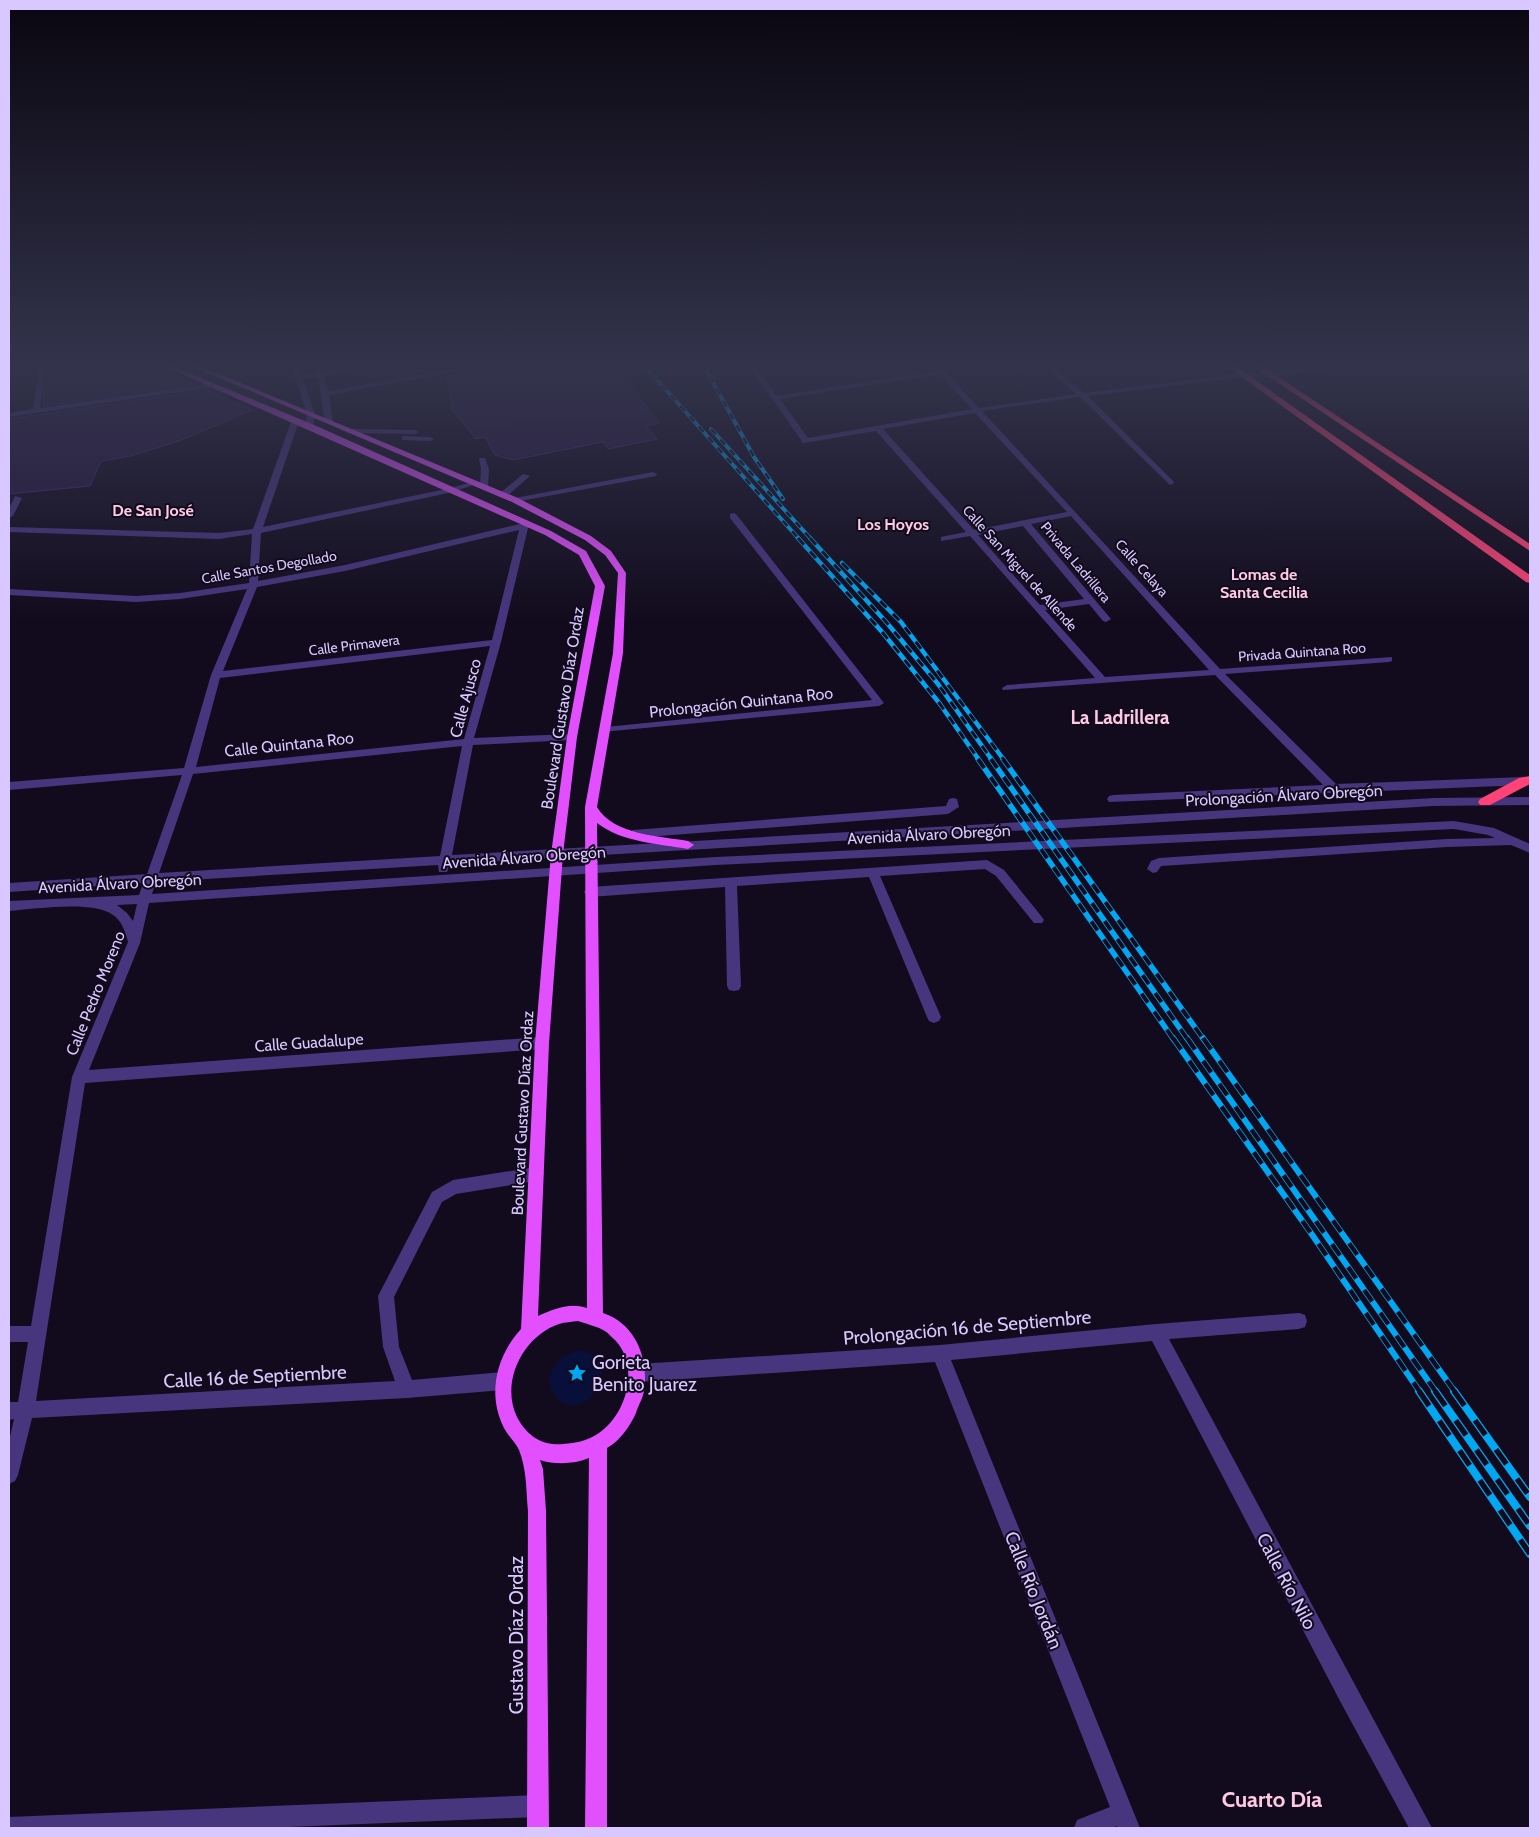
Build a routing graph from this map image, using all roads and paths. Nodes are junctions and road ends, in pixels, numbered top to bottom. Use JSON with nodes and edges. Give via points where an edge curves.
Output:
{"nodes":[{"id":1,"x":284,"y":450,"type":"edge"},
{"id":2,"x":362,"y":450,"type":"edge"},
{"id":3,"x":395,"y":450,"type":"edge"},
{"id":4,"x":897,"y":450,"type":"edge"},
{"id":5,"x":1014,"y":450,"type":"edge"},
{"id":6,"x":1137,"y":450,"type":"edge"},
{"id":7,"x":1349,"y":450,"type":"edge"},
{"id":8,"x":1383,"y":450,"type":"edge"},
{"id":9,"x":482,"y":460,"type":"dead end"},
{"id":10,"x":653,"y":474,"type":"dead end"},
{"id":11,"x":526,"y":476,"type":"dead end"},
{"id":12,"x":475,"y":483,"type":"junction"},
{"id":13,"x":1170,"y":483,"type":"dead end"},
{"id":14,"x":484,"y":487,"type":"junction"},
{"id":15,"x":453,"y":490,"type":"junction"},
{"id":16,"x":503,"y":495,"type":"junction"},
{"id":17,"x":18,"y":498,"type":"dead end"},
{"id":18,"x":515,"y":500,"type":"junction"},
{"id":19,"x":1073,"y":512,"type":"junction"},
{"id":20,"x":9,"y":516,"type":"edge"},
{"id":21,"x":733,"y":516,"type":"dead end"},
{"id":22,"x":1025,"y":522,"type":"junction"},
{"id":23,"x":527,"y":526,"type":"junction"},
{"id":24,"x":9,"y":529,"type":"edge"},
{"id":25,"x":257,"y":530,"type":"junction"},
{"id":26,"x":971,"y":533,"type":"junction"},
{"id":27,"x":944,"y":539,"type":"dead end"},
{"id":28,"x":1530,"y":548,"type":"edge"},
{"id":29,"x":1530,"y":580,"type":"edge"},
{"id":30,"x":253,"y":585,"type":"junction"},
{"id":31,"x":9,"y":592,"type":"edge"},
{"id":32,"x":1091,"y":601,"type":"junction"},
{"id":33,"x":1037,"y":608,"type":"junction"},
{"id":34,"x":1106,"y":619,"type":"dead end"},
{"id":35,"x":496,"y":642,"type":"junction"},
{"id":36,"x":1389,"y":659,"type":"dead end"},
{"id":37,"x":1217,"y":672,"type":"junction"},
{"id":38,"x":216,"y":675,"type":"junction"},
{"id":39,"x":1103,"y":681,"type":"junction"},
{"id":40,"x":1007,"y":688,"type":"dead end"},
{"id":41,"x":606,"y":730,"type":"junction"},
{"id":42,"x":572,"y":736,"type":"junction"},
{"id":43,"x":468,"y":742,"type":"junction"},
{"id":44,"x":189,"y":771,"type":"junction"},
{"id":45,"x":1527,"y":780,"type":"edge"},
{"id":46,"x":1418,"y":784,"type":"junction"},
{"id":47,"x":9,"y":786,"type":"edge"},
{"id":48,"x":1333,"y":788,"type":"junction"},
{"id":49,"x":1113,"y":799,"type":"dead end"},
{"id":50,"x":1530,"y":801,"type":"edge"},
{"id":51,"x":953,"y":802,"type":"dead end"},
{"id":52,"x":1434,"y":802,"type":"junction"},
{"id":53,"x":1485,"y":802,"type":"junction"},
{"id":54,"x":591,"y":807,"type":"junction"},
{"id":55,"x":1039,"y":825,"type":"joint"},
{"id":56,"x":633,"y":834,"type":"junction"},
{"id":57,"x":1515,"y":843,"type":"junction"},
{"id":58,"x":688,"y":845,"type":"junction"},
{"id":59,"x":1530,"y":850,"type":"edge"},
{"id":60,"x":590,"y":852,"type":"junction"},
{"id":61,"x":556,"y":854,"type":"junction"},
{"id":62,"x":445,"y":861,"type":"junction"},
{"id":63,"x":590,"y":869,"type":"junction"},
{"id":64,"x":1153,"y":869,"type":"dead end"},
{"id":65,"x":555,"y":871,"type":"junction"},
{"id":66,"x":873,"y":872,"type":"junction"},
{"id":67,"x":152,"y":878,"type":"junction"},
{"id":68,"x":441,"y":879,"type":"junction"},
{"id":69,"x":731,"y":882,"type":"junction"},
{"id":70,"x":9,"y":887,"type":"edge"},
{"id":71,"x":590,"y":892,"type":"junction"},
{"id":72,"x":144,"y":899,"type":"junction"},
{"id":73,"x":90,"y":902,"type":"junction"},
{"id":74,"x":9,"y":906,"type":"edge"},
{"id":75,"x":1038,"y":920,"type":"dead end"},
{"id":76,"x":134,"y":943,"type":"junction"},
{"id":77,"x":734,"y":986,"type":"dead end"},
{"id":78,"x":934,"y":1017,"type":"dead end"},
{"id":79,"x":542,"y":1043,"type":"junction"},
{"id":80,"x":79,"y":1076,"type":"junction"},
{"id":81,"x":536,"y":1174,"type":"junction"},
{"id":82,"x":595,"y":1315,"type":"junction"},
{"id":83,"x":1299,"y":1321,"type":"dead end"},
{"id":84,"x":1156,"y":1332,"type":"junction"},
{"id":85,"x":528,"y":1333,"type":"junction"},
{"id":86,"x":9,"y":1334,"type":"edge"},
{"id":87,"x":38,"y":1334,"type":"junction"},
{"id":88,"x":940,"y":1352,"type":"junction"},
{"id":89,"x":638,"y":1374,"type":"junction"},
{"id":90,"x":502,"y":1380,"type":"junction"},
{"id":91,"x":408,"y":1389,"type":"junction"},
{"id":92,"x":17,"y":1410,"type":"edge"},
{"id":93,"x":526,"y":1444,"type":"junction"},
{"id":94,"x":598,"y":1444,"type":"junction"},
{"id":95,"x":9,"y":1475,"type":"edge"},
{"id":96,"x":538,"y":1806,"type":"junction"},
{"id":97,"x":1126,"y":1821,"type":"edge"},
{"id":98,"x":9,"y":1828,"type":"edge"},
{"id":99,"x":538,"y":1828,"type":"edge"},
{"id":100,"x":596,"y":1828,"type":"edge"},
{"id":101,"x":1086,"y":1828,"type":"edge"},
{"id":102,"x":1421,"y":1828,"type":"edge"}],
"edges":[{"from":1,"to":25,"type":"street","name":"Calle Pedro Moreno"},
{"from":2,"to":15,"type":"main road","name":"Boulevard Gustavo Díaz Ordaz"},
{"from":3,"to":12,"type":"main road"},
{"from":4,"to":26,"type":"street","name":"Calle San Miguel de Allende"},
{"from":5,"to":19,"type":"street","name":"Calle Celaya"},
{"from":6,"to":13,"type":"street"},
{"from":7,"to":29,"type":"highway"},
{"from":8,"to":28,"type":"highway"},
{"from":9,"to":14,"type":"street"},
{"from":10,"to":18,"type":"street"},
{"from":11,"to":16,"type":"street"},
{"from":12,"to":14,"type":"main road"},
{"from":12,"to":15,"type":"street"},
{"from":14,"to":16,"type":"main road"},
{"from":15,"to":23,"type":"main road","name":"Boulevard Gustavo Díaz Ordaz"},
{"from":15,"to":25,"type":"street"},
{"from":16,"to":18,"type":"main road"},
{"from":17,"to":20,"type":"street"},
{"from":18,"to":41,"type":"main road","via":[[588,538],[608,553],[622,573],[618,653]]},
{"from":19,"to":22,"type":"street"},
{"from":19,"to":37,"type":"street","name":"Calle Celaya"},
{"from":21,"to":41,"type":"street","name":"Prolongación Quintana Roo","via":[[880,703]]},
{"from":22,"to":26,"type":"street"},
{"from":22,"to":32,"type":"street","name":"Privada Ladrillera"},
{"from":23,"to":30,"type":"street","name":"Calle Santos Degollado","via":[[345,568]]},
{"from":23,"to":35,"type":"street","name":"Calle Ajusco"},
{"from":23,"to":42,"type":"main road","name":"Boulevard Gustavo Díaz Ordaz","via":[[583,553],[600,586]]},
{"from":24,"to":25,"type":"street","via":[[219,536]]},
{"from":25,"to":30,"type":"street","name":"Calle Pedro Moreno"},
{"from":26,"to":27,"type":"street"},
{"from":26,"to":33,"type":"street","name":"Calle San Miguel de Allende"},
{"from":30,"to":31,"type":"street","name":"Calle Santos Degollado","via":[[136,599]]},
{"from":30,"to":38,"type":"street","name":"Calle Pedro Moreno"},
{"from":32,"to":33,"type":"street"},
{"from":32,"to":34,"type":"street","name":"Privada Ladrillera"},
{"from":33,"to":39,"type":"street","name":"Calle San Miguel de Allende"},
{"from":35,"to":38,"type":"street","name":"Calle Primavera"},
{"from":35,"to":43,"type":"street","name":"Calle Ajusco"},
{"from":36,"to":37,"type":"street","name":"Privada Quintana Roo"},
{"from":37,"to":39,"type":"street"},
{"from":37,"to":48,"type":"street","name":"Calle Celaya"},
{"from":38,"to":44,"type":"street","name":"Calle Pedro Moreno"},
{"from":39,"to":40,"type":"street"},
{"from":41,"to":54,"type":"main road"},
{"from":42,"to":43,"type":"street","name":"Calle Quintana Roo"},
{"from":42,"to":61,"type":"main road","name":"Boulevard Gustavo Díaz Ordaz"},
{"from":43,"to":44,"type":"street","name":"Calle Quintana Roo"},
{"from":43,"to":62,"type":"street","name":"Calle Ajusco"},
{"from":44,"to":47,"type":"street","name":"Calle Quintana Roo"},
{"from":44,"to":67,"type":"street","name":"Calle Pedro Moreno"},
{"from":45,"to":46,"type":"street"},
{"from":45,"to":53,"type":"highway"},
{"from":46,"to":48,"type":"street"},
{"from":46,"to":52,"type":"street"},
{"from":48,"to":49,"type":"street"},
{"from":50,"to":53,"type":"street","name":"Prolongación Álvaro Obregón"},
{"from":51,"to":56,"type":"street","via":[[953,807],[948,810]]},
{"from":52,"to":53,"type":"street","name":"Prolongación Álvaro Obregón"},
{"from":52,"to":55,"type":"street","name":"Prolongación Álvaro Obregón"},
{"from":54,"to":56,"type":"main road","via":[[592,812],[606,823]]},
{"from":54,"to":60,"type":"main road"},
{"from":55,"to":58,"type":"street","name":"Avenida Álvaro Obregón"},
{"from":56,"to":58,"type":"main road"},
{"from":57,"to":59,"type":"street"},
{"from":57,"to":63,"type":"street","name":"Avenida Álvaro Obregón","via":[[1490,831],[1454,825]]},
{"from":57,"to":64,"type":"street","via":[[1476,841],[1160,862]]},
{"from":58,"to":60,"type":"street","name":"Avenida Álvaro Obregón"},
{"from":60,"to":61,"type":"street","name":"Avenida Álvaro Obregón"},
{"from":60,"to":63,"type":"main road"},
{"from":61,"to":62,"type":"street","name":"Avenida Álvaro Obregón"},
{"from":61,"to":65,"type":"main road","name":"Boulevard Gustavo Díaz Ordaz"},
{"from":62,"to":67,"type":"street","name":"Avenida Álvaro Obregón"},
{"from":62,"to":68,"type":"street","name":"Calle Ajusco"},
{"from":63,"to":65,"type":"street","name":"Avenida Álvaro Obregón"},
{"from":63,"to":71,"type":"main road"},
{"from":65,"to":68,"type":"street","name":"Avenida Álvaro Obregón"},
{"from":65,"to":79,"type":"main road","name":"Boulevard Gustavo Díaz Ordaz"},
{"from":66,"to":69,"type":"street"},
{"from":66,"to":75,"type":"street","via":[[988,864],[1000,872]]},
{"from":66,"to":78,"type":"street"},
{"from":67,"to":70,"type":"street","name":"Avenida Álvaro Obregón"},
{"from":67,"to":72,"type":"street","name":"Calle Pedro Moreno"},
{"from":68,"to":72,"type":"street","name":"Avenida Álvaro Obregón"},
{"from":69,"to":71,"type":"street"},
{"from":69,"to":77,"type":"street"},
{"from":71,"to":82,"type":"main road"},
{"from":72,"to":73,"type":"street","name":"Avenida Álvaro Obregón"},
{"from":72,"to":76,"type":"street","name":"Calle Pedro Moreno"},
{"from":73,"to":74,"type":"street","name":"Avenida Álvaro Obregón"},
{"from":73,"to":76,"type":"street","via":[[107,905],[127,919]]},
{"from":76,"to":80,"type":"street","name":"Calle Pedro Moreno"},
{"from":79,"to":80,"type":"street","name":"Calle Guadalupe"},
{"from":79,"to":81,"type":"main road","name":"Boulevard Gustavo Díaz Ordaz"},
{"from":80,"to":87,"type":"street","name":"Calle Pedro Moreno"},
{"from":81,"to":85,"type":"main road","name":"Boulevard Gustavo Díaz Ordaz"},
{"from":81,"to":91,"type":"street","via":[[453,1188],[437,1197],[386,1296],[391,1347]]},
{"from":82,"to":85,"type":"main road","via":[[560,1315]]},
{"from":82,"to":89,"type":"main road","via":[[612,1323],[626,1336],[635,1354]]},
{"from":83,"to":84,"type":"street","name":"Prolongación 16 de Septiembre"},
{"from":84,"to":88,"type":"street","name":"Prolongación 16 de Septiembre"},
{"from":84,"to":102,"type":"street","name":"Calle Río Nilo"},
{"from":85,"to":90,"type":"main road","via":[[516,1347]]},
{"from":86,"to":87,"type":"street"},
{"from":87,"to":92,"type":"street","name":"Calle Pedro Moreno"},
{"from":88,"to":89,"type":"street","name":"Prolongación 16 de Septiembre"},
{"from":88,"to":97,"type":"street","name":"Calle Río Jordán"},
{"from":89,"to":94,"type":"main road","via":[[636,1394],[628,1414],[615,1431]]},
{"from":90,"to":91,"type":"street","name":"Calle 16 de Septiembre"},
{"from":90,"to":93,"type":"main road","via":[[503,1405],[511,1427]]},
{"from":91,"to":92,"type":"street","name":"Calle 16 de Septiembre"},
{"from":92,"to":95,"type":"street","name":"Calle Pedro Moreno"},
{"from":93,"to":94,"type":"main road","via":[[542,1452],[561,1455],[580,1453]]},
{"from":93,"to":96,"type":"main road","name":"Gustavo Díaz Ordaz","via":[[534,1469],[538,1511]]},
{"from":94,"to":100,"type":"main road"},
{"from":96,"to":98,"type":"street"},
{"from":96,"to":99,"type":"main road","name":"Gustavo Díaz Ordaz"},
{"from":97,"to":101,"type":"street"}]}
